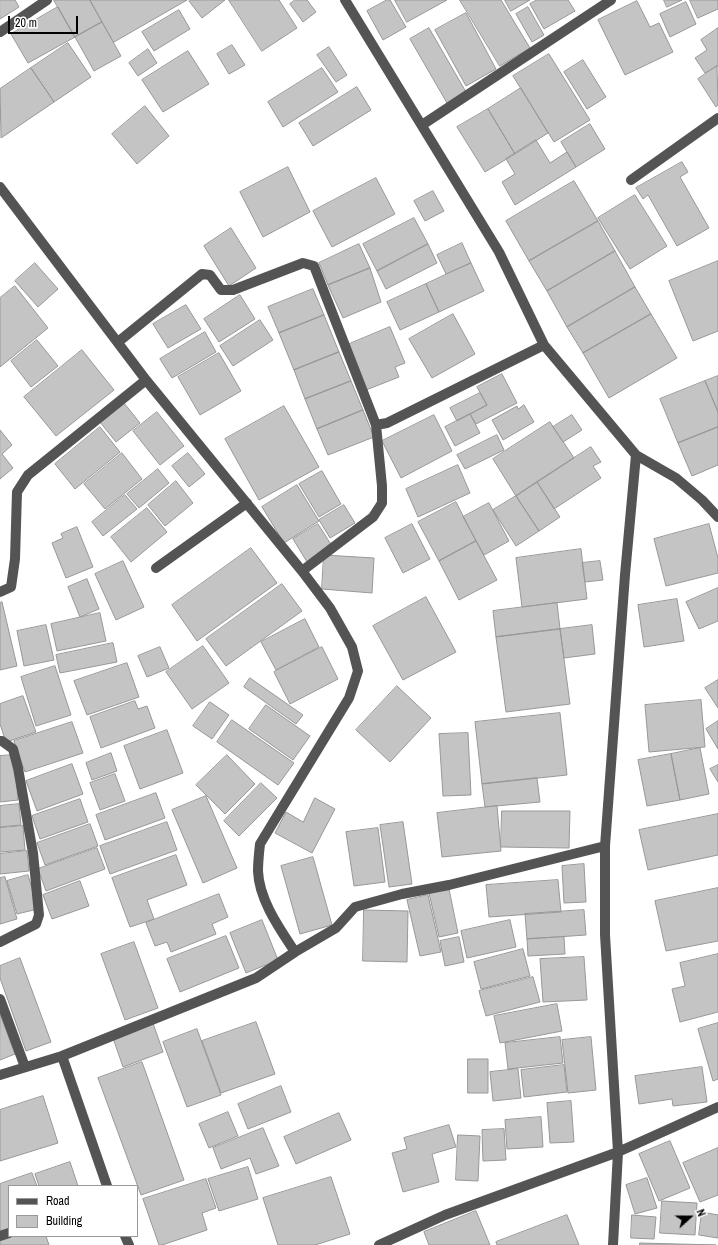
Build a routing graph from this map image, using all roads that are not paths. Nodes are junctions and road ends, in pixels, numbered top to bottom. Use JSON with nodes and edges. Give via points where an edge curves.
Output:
{"nodes":[{"id":1,"x":47,"y":0,"type":"edge"},
{"id":2,"x":345,"y":0,"type":"edge"},
{"id":3,"x":611,"y":0,"type":"edge"},
{"id":4,"x":0,"y":32,"type":"edge"},
{"id":5,"x":718,"y":118,"type":"edge"},
{"id":6,"x":422,"y":125,"type":"junction"},
{"id":7,"x":631,"y":180,"type":"dead end"},
{"id":8,"x":0,"y":187,"type":"edge"},
{"id":9,"x":118,"y":342,"type":"junction"},
{"id":10,"x":544,"y":345,"type":"junction"},
{"id":11,"x":146,"y":380,"type":"junction"},
{"id":12,"x":376,"y":425,"type":"junction"},
{"id":13,"x":636,"y":455,"type":"junction"},
{"id":14,"x":247,"y":503,"type":"junction"},
{"id":15,"x":718,"y":517,"type":"edge"},
{"id":16,"x":156,"y":568,"type":"dead end"},
{"id":17,"x":302,"y":571,"type":"junction"},
{"id":18,"x":0,"y":592,"type":"edge"},
{"id":19,"x":0,"y":741,"type":"edge"},
{"id":20,"x":605,"y":846,"type":"junction"},
{"id":21,"x":0,"y":942,"type":"edge"},
{"id":22,"x":295,"y":952,"type":"junction"},
{"id":23,"x":0,"y":999,"type":"edge"},
{"id":24,"x":62,"y":1056,"type":"junction"},
{"id":25,"x":25,"y":1067,"type":"junction"},
{"id":26,"x":0,"y":1075,"type":"edge"},
{"id":27,"x":718,"y":1107,"type":"edge"},
{"id":28,"x":618,"y":1152,"type":"junction"},
{"id":29,"x":107,"y":1185,"type":"edge"},
{"id":30,"x":379,"y":1245,"type":"edge"},
{"id":31,"x":613,"y":1245,"type":"edge"}],
"edges":[{"from":1,"to":4,"type":"street"},
{"from":2,"to":6,"type":"street"},
{"from":3,"to":6,"type":"street"},
{"from":5,"to":7,"type":"street"},
{"from":6,"to":10,"type":"street","via":[[499,252]]},
{"from":8,"to":9,"type":"street"},
{"from":9,"to":11,"type":"street"},
{"from":9,"to":12,"type":"street","via":[[202,274],[210,275],[221,290],[234,290],[303,264],[314,266]]},
{"from":10,"to":12,"type":"street","via":[[387,423]]},
{"from":10,"to":13,"type":"street"},
{"from":11,"to":14,"type":"street"},
{"from":11,"to":18,"type":"street","via":[[28,475],[17,492],[15,559],[11,587]]},
{"from":12,"to":17,"type":"street","via":[[382,503],[373,517]]},
{"from":13,"to":15,"type":"street","via":[[676,478]]},
{"from":13,"to":20,"type":"street"},
{"from":14,"to":16,"type":"street"},
{"from":14,"to":17,"type":"street"},
{"from":17,"to":22,"type":"street","via":[[330,608],[352,647],[358,671],[349,698],[260,844],[258,872],[262,892],[280,930]]},
{"from":19,"to":21,"type":"street","via":[[13,749],[18,768],[33,853],[39,915],[36,924]]},
{"from":20,"to":22,"type":"street","via":[[355,907],[336,928]]},
{"from":20,"to":28,"type":"street","via":[[605,935]]},
{"from":22,"to":24,"type":"street","via":[[256,978]]},
{"from":23,"to":25,"type":"street"},
{"from":24,"to":25,"type":"street"},
{"from":24,"to":29,"type":"street"},
{"from":25,"to":26,"type":"street"},
{"from":27,"to":28,"type":"street"},
{"from":28,"to":30,"type":"street","via":[[445,1214]]},
{"from":28,"to":31,"type":"street"}]}
